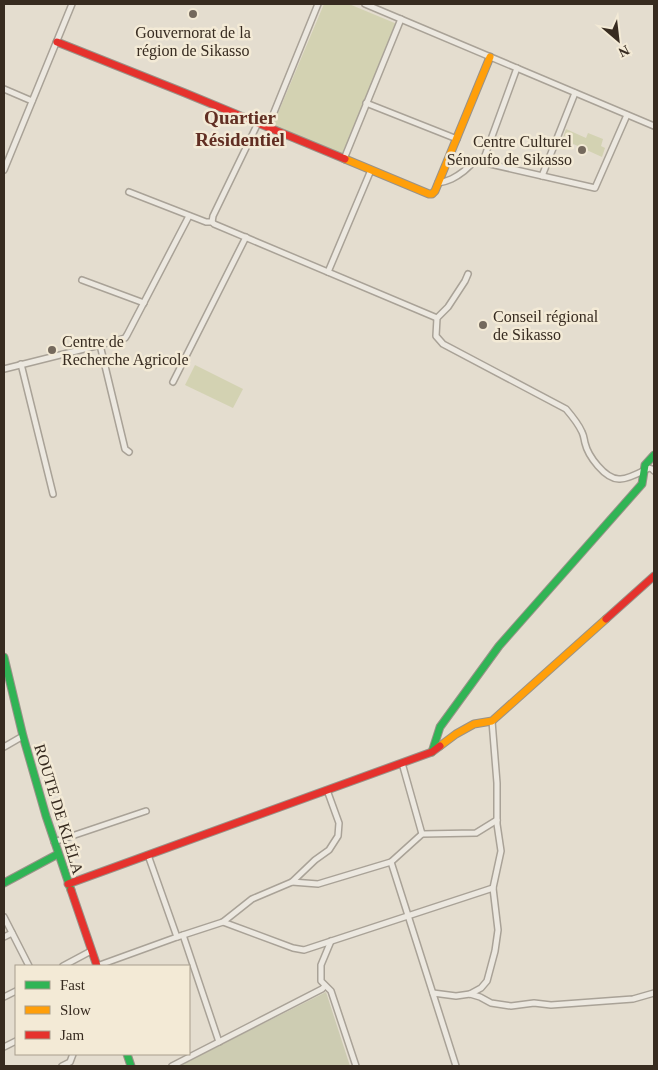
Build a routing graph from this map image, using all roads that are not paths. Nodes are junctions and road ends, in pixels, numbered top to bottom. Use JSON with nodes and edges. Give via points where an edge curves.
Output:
{"nodes":[{"id":1,"x":72,"y":4,"type":"edge"},
{"id":2,"x":318,"y":4,"type":"edge"},
{"id":3,"x":365,"y":4,"type":"edge"},
{"id":4,"x":401,"y":19,"type":"junction"},
{"id":5,"x":57,"y":42,"type":"junction"},
{"id":6,"x":490,"y":57,"type":"junction"},
{"id":7,"x":517,"y":68,"type":"junction"},
{"id":8,"x":4,"y":89,"type":"edge"},
{"id":9,"x":575,"y":93,"type":"junction"},
{"id":10,"x":32,"y":101,"type":"junction"},
{"id":11,"x":366,"y":103,"type":"junction"},
{"id":12,"x":627,"y":115,"type":"junction"},
{"id":13,"x":258,"y":122,"type":"junction"},
{"id":14,"x":654,"y":126,"type":"edge"},
{"id":15,"x":268,"y":127,"type":"junction"},
{"id":16,"x":457,"y":139,"type":"junction"},
{"id":17,"x":344,"y":159,"type":"junction"},
{"id":18,"x":483,"y":161,"type":"junction"},
{"id":19,"x":4,"y":170,"type":"edge"},
{"id":20,"x":371,"y":170,"type":"junction"},
{"id":21,"x":542,"y":176,"type":"junction"},
{"id":22,"x":438,"y":184,"type":"junction"},
{"id":23,"x":129,"y":192,"type":"dead end"},
{"id":24,"x":189,"y":216,"type":"junction"},
{"id":25,"x":212,"y":222,"type":"junction"},
{"id":26,"x":246,"y":238,"type":"junction"},
{"id":27,"x":328,"y":272,"type":"junction"},
{"id":28,"x":468,"y":274,"type":"dead end"},
{"id":29,"x":82,"y":280,"type":"dead end"},
{"id":30,"x":144,"y":303,"type":"junction"},
{"id":31,"x":437,"y":318,"type":"junction"},
{"id":32,"x":100,"y":345,"type":"junction"},
{"id":33,"x":21,"y":364,"type":"junction"},
{"id":34,"x":4,"y":369,"type":"edge"},
{"id":35,"x":173,"y":382,"type":"dead end"},
{"id":36,"x":129,"y":452,"type":"dead end"},
{"id":37,"x":654,"y":456,"type":"edge"},
{"id":38,"x":644,"y":470,"type":"junction"},
{"id":39,"x":654,"y":471,"type":"edge"},
{"id":40,"x":53,"y":494,"type":"dead end"},
{"id":41,"x":654,"y":576,"type":"edge"},
{"id":42,"x":4,"y":657,"type":"edge"},
{"id":43,"x":4,"y":687,"type":"edge"},
{"id":44,"x":12,"y":690,"type":"junction"},
{"id":45,"x":492,"y":721,"type":"junction"},
{"id":46,"x":23,"y":736,"type":"junction"},
{"id":47,"x":4,"y":747,"type":"edge"},
{"id":48,"x":432,"y":752,"type":"junction"},
{"id":49,"x":402,"y":763,"type":"junction"},
{"id":50,"x":327,"y":790,"type":"junction"},
{"id":51,"x":146,"y":811,"type":"dead end"},
{"id":52,"x":497,"y":820,"type":"junction"},
{"id":53,"x":422,"y":834,"type":"junction"},
{"id":54,"x":54,"y":842,"type":"junction"},
{"id":55,"x":58,"y":854,"type":"junction"},
{"id":56,"x":148,"y":855,"type":"junction"},
{"id":57,"x":391,"y":862,"type":"junction"},
{"id":58,"x":292,"y":882,"type":"junction"},
{"id":59,"x":4,"y":883,"type":"edge"},
{"id":60,"x":68,"y":884,"type":"junction"},
{"id":61,"x":493,"y":888,"type":"junction"},
{"id":62,"x":408,"y":916,"type":"junction"},
{"id":63,"x":4,"y":917,"type":"edge"},
{"id":64,"x":223,"y":922,"type":"junction"},
{"id":65,"x":12,"y":933,"type":"junction"},
{"id":66,"x":183,"y":935,"type":"junction"},
{"id":67,"x":4,"y":937,"type":"edge"},
{"id":68,"x":177,"y":937,"type":"junction"},
{"id":69,"x":331,"y":941,"type":"junction"},
{"id":70,"x":91,"y":951,"type":"junction"},
{"id":71,"x":28,"y":965,"type":"edge"},
{"id":72,"x":64,"y":965,"type":"edge"},
{"id":73,"x":97,"y":965,"type":"edge"},
{"id":74,"x":100,"y":965,"type":"edge"},
{"id":75,"x":325,"y":986,"type":"junction"},
{"id":76,"x":433,"y":993,"type":"junction"},
{"id":77,"x":654,"y":993,"type":"edge"},
{"id":78,"x":470,"y":994,"type":"junction"},
{"id":79,"x":219,"y":1042,"type":"junction"},
{"id":80,"x":73,"y":1055,"type":"edge"},
{"id":81,"x":62,"y":1066,"type":"edge"},
{"id":82,"x":172,"y":1066,"type":"edge"},
{"id":83,"x":356,"y":1066,"type":"edge"},
{"id":84,"x":456,"y":1066,"type":"edge"}],
"edges":[{"from":1,"to":5,"type":"street"},
{"from":2,"to":15,"type":"street"},
{"from":3,"to":4,"type":"street"},
{"from":4,"to":6,"type":"street"},
{"from":4,"to":11,"type":"street"},
{"from":5,"to":10,"type":"street"},
{"from":5,"to":13,"type":"street"},
{"from":6,"to":7,"type":"street"},
{"from":6,"to":16,"type":"street"},
{"from":7,"to":9,"type":"street"},
{"from":7,"to":18,"type":"street"},
{"from":8,"to":10,"type":"street"},
{"from":9,"to":12,"type":"street"},
{"from":9,"to":21,"type":"street"},
{"from":10,"to":19,"type":"street"},
{"from":11,"to":16,"type":"street"},
{"from":11,"to":17,"type":"street"},
{"from":12,"to":14,"type":"street"},
{"from":12,"to":21,"type":"street","via":[[595,188]]},
{"from":13,"to":15,"type":"street"},
{"from":13,"to":25,"type":"street"},
{"from":15,"to":17,"type":"street"},
{"from":16,"to":22,"type":"street"},
{"from":17,"to":20,"type":"street"},
{"from":18,"to":21,"type":"street"},
{"from":18,"to":22,"type":"street","via":[[472,163],[451,180]]},
{"from":20,"to":22,"type":"street","via":[[427,194],[432,194]]},
{"from":20,"to":27,"type":"street"},
{"from":23,"to":24,"type":"street"},
{"from":24,"to":25,"type":"street"},
{"from":24,"to":30,"type":"street"},
{"from":25,"to":26,"type":"street"},
{"from":26,"to":27,"type":"street"},
{"from":26,"to":35,"type":"street"},
{"from":27,"to":31,"type":"street"},
{"from":28,"to":31,"type":"street","via":[[448,307]]},
{"from":29,"to":30,"type":"street"},
{"from":30,"to":32,"type":"street","via":[[125,338]]},
{"from":31,"to":38,"type":"street","via":[[436,336],[443,344],[566,409],[584,434],[585,444],[596,464],[608,475],[618,480]]},
{"from":32,"to":33,"type":"street"},
{"from":32,"to":36,"type":"street","via":[[125,449]]},
{"from":33,"to":34,"type":"street"},
{"from":33,"to":40,"type":"street"},
{"from":37,"to":38,"type":"street","via":[[646,462]]},
{"from":38,"to":39,"type":"street"},
{"from":38,"to":48,"type":"street","via":[[642,484],[499,646],[440,727]]},
{"from":41,"to":45,"type":"street"},
{"from":42,"to":44,"type":"street","name":"ROUTE DE KLÉLA"},
{"from":43,"to":44,"type":"street"},
{"from":44,"to":46,"type":"street","name":"ROUTE DE KLÉLA"},
{"from":45,"to":48,"type":"street","via":[[474,724]]},
{"from":45,"to":52,"type":"street"},
{"from":46,"to":47,"type":"street"},
{"from":46,"to":54,"type":"street","name":"ROUTE DE KLÉLA"},
{"from":48,"to":49,"type":"street"},
{"from":49,"to":50,"type":"street"},
{"from":49,"to":53,"type":"street"},
{"from":50,"to":56,"type":"street"},
{"from":50,"to":58,"type":"street","via":[[339,823],[338,836],[329,850]]},
{"from":51,"to":54,"type":"street"},
{"from":52,"to":53,"type":"street","via":[[476,833]]},
{"from":52,"to":61,"type":"street","via":[[501,851]]},
{"from":53,"to":57,"type":"street"},
{"from":54,"to":55,"type":"street","name":"ROUTE DE KLÉLA"},
{"from":55,"to":59,"type":"street"},
{"from":55,"to":60,"type":"street","name":"ROUTE DE KLÉLA"},
{"from":56,"to":60,"type":"street"},
{"from":56,"to":68,"type":"street"},
{"from":57,"to":58,"type":"street","via":[[318,884]]},
{"from":57,"to":62,"type":"street"},
{"from":58,"to":64,"type":"street","via":[[252,899]]},
{"from":60,"to":70,"type":"street","name":"ROUTE DE KLÉLA"},
{"from":61,"to":62,"type":"street"},
{"from":61,"to":78,"type":"street","via":[[498,930],[495,951],[487,981]]},
{"from":62,"to":69,"type":"street"},
{"from":62,"to":76,"type":"street"},
{"from":63,"to":65,"type":"street"},
{"from":64,"to":66,"type":"street"},
{"from":64,"to":69,"type":"street","via":[[298,949]]},
{"from":65,"to":67,"type":"street"},
{"from":65,"to":71,"type":"street"},
{"from":66,"to":68,"type":"street"},
{"from":66,"to":79,"type":"street"},
{"from":68,"to":74,"type":"street"},
{"from":69,"to":75,"type":"street","via":[[321,964],[321,981]]},
{"from":70,"to":72,"type":"street"},
{"from":70,"to":73,"type":"street","name":"ROUTE DE KLÉLA"},
{"from":75,"to":79,"type":"street"},
{"from":75,"to":83,"type":"street","via":[[331,991]]},
{"from":76,"to":78,"type":"street"},
{"from":76,"to":84,"type":"street"},
{"from":77,"to":78,"type":"street","via":[[633,999],[511,1006],[491,1003]]},
{"from":79,"to":82,"type":"street"},
{"from":80,"to":81,"type":"street","via":[[70,1062]]}]}
